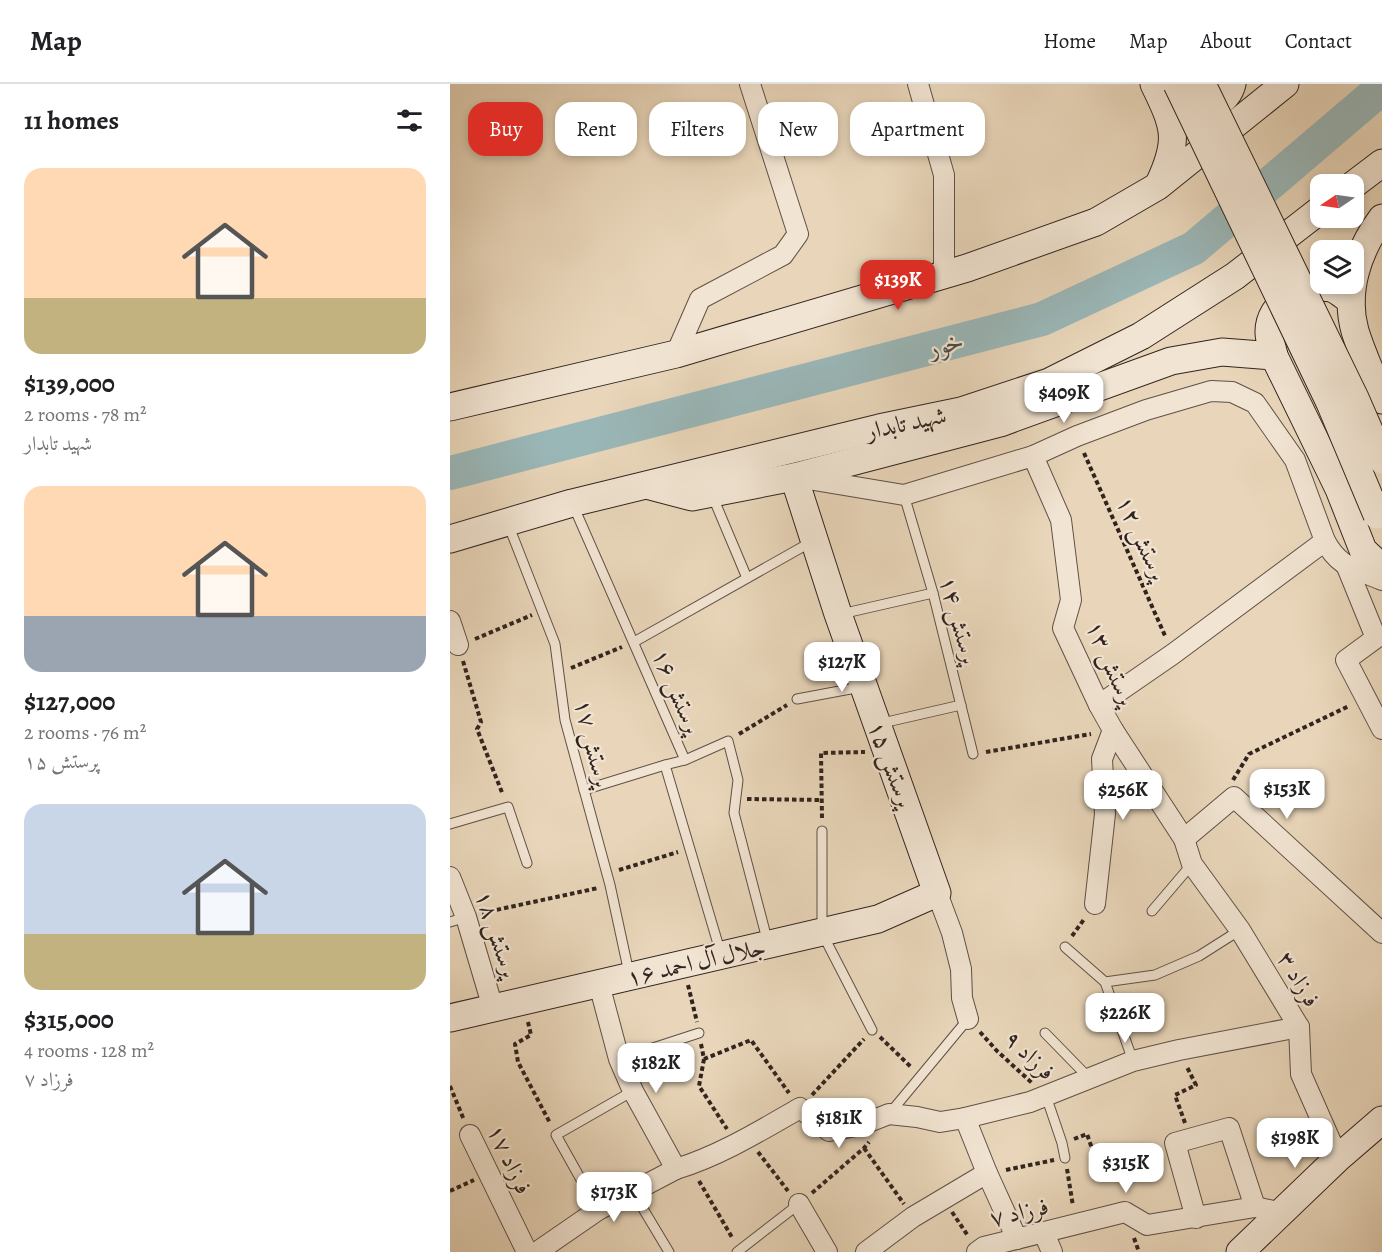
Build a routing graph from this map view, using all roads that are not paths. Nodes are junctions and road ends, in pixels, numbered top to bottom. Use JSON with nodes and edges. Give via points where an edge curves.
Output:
{"nodes":[{"id":1,"x":750,"y":84,"type":"edge"},
{"id":2,"x":918,"y":84,"type":"edge"},
{"id":3,"x":1202,"y":84,"type":"edge"},
{"id":4,"x":1232,"y":84,"type":"edge"},
{"id":5,"x":1285,"y":84,"type":"edge"},
{"id":6,"x":1162,"y":85,"type":"edge"},
{"id":7,"x":1382,"y":163,"type":"edge"},
{"id":8,"x":1364,"y":177,"type":"edge"},
{"id":9,"x":1158,"y":186,"type":"junction"},
{"id":10,"x":1310,"y":218,"type":"edge"},
{"id":11,"x":1382,"y":218,"type":"edge"},
{"id":12,"x":944,"y":274,"type":"junction"},
{"id":13,"x":1351,"y":301,"type":"junction"},
{"id":14,"x":676,"y":354,"type":"junction"},
{"id":15,"x":1274,"y":356,"type":"junction"},
{"id":16,"x":1382,"y":400,"type":"edge"},
{"id":17,"x":450,"y":407,"type":"edge"},
{"id":18,"x":1033,"y":456,"type":"junction"},
{"id":19,"x":1382,"y":460,"type":"edge"},
{"id":20,"x":794,"y":477,"type":"junction"},
{"id":21,"x":645,"y":485,"type":"junction"},
{"id":22,"x":711,"y":493,"type":"junction"},
{"id":23,"x":904,"y":495,"type":"junction"},
{"id":24,"x":572,"y":503,"type":"junction"},
{"id":25,"x":507,"y":522,"type":"junction"},
{"id":26,"x":1380,"y":522,"type":"edge"},
{"id":27,"x":450,"y":539,"type":"edge"},
{"id":28,"x":814,"y":540,"type":"junction"},
{"id":29,"x":1325,"y":541,"type":"junction"},
{"id":30,"x":1347,"y":567,"type":"junction"},
{"id":31,"x":1382,"y":568,"type":"edge"},
{"id":32,"x":747,"y":578,"type":"junction"},
{"id":33,"x":1382,"y":580,"type":"edge"},
{"id":34,"x":933,"y":593,"type":"junction"},
{"id":35,"x":838,"y":614,"type":"junction"},
{"id":36,"x":450,"y":621,"type":"edge"},
{"id":37,"x":634,"y":642,"type":"junction"},
{"id":38,"x":458,"y":645,"type":"road end"},
{"id":39,"x":863,"y":686,"type":"junction"},
{"id":40,"x":797,"y":699,"type":"road end"},
{"id":41,"x":961,"y":705,"type":"junction"},
{"id":42,"x":1099,"y":705,"type":"junction"},
{"id":43,"x":876,"y":724,"type":"junction"},
{"id":44,"x":1382,"y":729,"type":"edge"},
{"id":45,"x":1113,"y":730,"type":"junction"},
{"id":46,"x":973,"y":754,"type":"road end"},
{"id":47,"x":686,"y":760,"type":"junction"},
{"id":48,"x":665,"y":765,"type":"junction"},
{"id":49,"x":584,"y":790,"type":"junction"},
{"id":50,"x":450,"y":824,"type":"edge"},
{"id":51,"x":822,"y":831,"type":"road end"},
{"id":52,"x":1184,"y":839,"type":"junction"},
{"id":53,"x":527,"y":863,"type":"dead end"},
{"id":54,"x":1192,"y":864,"type":"junction"},
{"id":55,"x":450,"y":877,"type":"edge"},
{"id":56,"x":937,"y":893,"type":"junction"},
{"id":57,"x":1095,"y":904,"type":"road end"},
{"id":58,"x":1152,"y":911,"type":"dead end"},
{"id":59,"x":458,"y":919,"type":"edge"},
{"id":60,"x":1240,"y":930,"type":"junction"},
{"id":61,"x":822,"y":933,"type":"junction"},
{"id":62,"x":1382,"y":933,"type":"edge"},
{"id":63,"x":769,"y":946,"type":"junction"},
{"id":64,"x":1065,"y":947,"type":"road end"},
{"id":65,"x":722,"y":956,"type":"junction"},
{"id":66,"x":630,"y":976,"type":"junction"},
{"id":67,"x":1105,"y":982,"type":"junction"},
{"id":68,"x":599,"y":984,"type":"junction"},
{"id":69,"x":493,"y":1008,"type":"junction"},
{"id":70,"x":450,"y":1018,"type":"edge"},
{"id":71,"x":968,"y":1019,"type":"joint"},
{"id":72,"x":1299,"y":1028,"type":"junction"},
{"id":73,"x":872,"y":1030,"type":"road end"},
{"id":74,"x":699,"y":1033,"type":"dead end"},
{"id":75,"x":1045,"y":1033,"type":"dead end"},
{"id":76,"x":619,"y":1059,"type":"junction"},
{"id":77,"x":1133,"y":1061,"type":"junction"},
{"id":78,"x":1090,"y":1078,"type":"junction"},
{"id":79,"x":633,"y":1091,"type":"junction"},
{"id":80,"x":1046,"y":1096,"type":"junction"},
{"id":81,"x":889,"y":1114,"type":"junction"},
{"id":82,"x":965,"y":1118,"type":"junction"},
{"id":83,"x":1382,"y":1120,"type":"edge"},
{"id":84,"x":470,"y":1134,"type":"road end"},
{"id":85,"x":1065,"y":1158,"type":"road end"},
{"id":86,"x":1338,"y":1158,"type":"junction"},
{"id":87,"x":682,"y":1167,"type":"junction"},
{"id":88,"x":987,"y":1173,"type":"junction"},
{"id":89,"x":633,"y":1192,"type":"junction"},
{"id":90,"x":799,"y":1204,"type":"joint"},
{"id":91,"x":1255,"y":1207,"type":"junction"},
{"id":92,"x":598,"y":1210,"type":"junction"},
{"id":93,"x":1283,"y":1213,"type":"junction"},
{"id":94,"x":1196,"y":1218,"type":"junction"},
{"id":95,"x":1044,"y":1233,"type":"junction"},
{"id":96,"x":1017,"y":1239,"type":"junction"},
{"id":97,"x":537,"y":1251,"type":"edge"},
{"id":98,"x":738,"y":1251,"type":"edge"},
{"id":99,"x":669,"y":1252,"type":"edge"},
{"id":100,"x":827,"y":1252,"type":"edge"},
{"id":101,"x":866,"y":1252,"type":"edge"},
{"id":102,"x":978,"y":1252,"type":"edge"},
{"id":103,"x":1052,"y":1252,"type":"edge"},
{"id":104,"x":1240,"y":1252,"type":"edge"}],
"edges":[{"from":1,"to":14,"type":"street","via":[[798,234],[783,255],[700,299]]},
{"from":2,"to":12,"type":"street","via":[[944,175]]},
{"from":3,"to":19,"type":"street","bridge":true},
{"from":4,"to":6,"type":"street","via":[[1220,101],[1205,110],[1183,109],[1173,104]]},
{"from":5,"to":9,"type":"street"},
{"from":6,"to":9,"type":"street","via":[[1173,134],[1171,160]]},
{"from":6,"to":26,"type":"street","bridge":true,"via":[[1330,403]]},
{"from":7,"to":8,"type":"street"},
{"from":9,"to":12,"type":"street","via":[[1096,222]]},
{"from":10,"to":21,"type":"street","name":"شهید تابدار","via":[[1234,276],[1141,336],[1049,382],[962,411]]},
{"from":11,"to":13,"type":"street","via":[[1357,261]]},
{"from":12,"to":14,"type":"street"},
{"from":13,"to":15,"type":"street","via":[[1333,288],[1316,287],[1291,296],[1274,311],[1269,333]]},
{"from":13,"to":16,"type":"street","via":[[1355,330]]},
{"from":14,"to":17,"type":"street"},
{"from":15,"to":20,"type":"street","via":[[1221,352],[1171,361],[1000,423]]},
{"from":15,"to":31,"type":"street","via":[[1339,489],[1363,550]]},
{"from":18,"to":23,"type":"street"},
{"from":18,"to":29,"type":"street","via":[[1146,410],[1211,391],[1232,392],[1255,403],[1295,460]]},
{"from":18,"to":42,"type":"street","name":"پرستش ۱۳","via":[[1061,520],[1071,600],[1063,628]]},
{"from":20,"to":22,"type":"street"},
{"from":20,"to":23,"type":"street"},
{"from":20,"to":28,"type":"street","name":"پرستش ۱۵"},
{"from":21,"to":22,"type":"street","via":[[692,497]]},
{"from":21,"to":24,"type":"street","name":"شهید تابدار"},
{"from":22,"to":32,"type":"lane"},
{"from":23,"to":34,"type":"lane","name":"پرستش ۱۴"},
{"from":24,"to":25,"type":"street","name":"شهید تابدار"},
{"from":24,"to":37,"type":"lane","name":"پرستش ۱۶"},
{"from":25,"to":27,"type":"street","name":"شهید تابدار"},
{"from":25,"to":49,"type":"lane","name":"پرستش ۱۷","via":[[555,644],[565,720]]},
{"from":28,"to":32,"type":"lane"},
{"from":28,"to":35,"type":"street","name":"پرستش ۱۵"},
{"from":29,"to":30,"type":"street","via":[[1330,552]]},
{"from":29,"to":42,"type":"street"},
{"from":30,"to":33,"type":"street"},
{"from":30,"to":44,"type":"street","via":[[1376,638],[1346,660]]},
{"from":32,"to":37,"type":"lane"},
{"from":34,"to":35,"type":"lane"},
{"from":34,"to":41,"type":"lane","name":"پرستش ۱۴"},
{"from":35,"to":39,"type":"street","name":"پرستش ۱۵"},
{"from":36,"to":38,"type":"street"},
{"from":37,"to":47,"type":"lane","name":"پرستش ۱۶"},
{"from":39,"to":40,"type":"lane"},
{"from":39,"to":43,"type":"street","name":"پرستش ۱۵"},
{"from":41,"to":43,"type":"lane"},
{"from":41,"to":46,"type":"lane","name":"پرستش ۱۴"},
{"from":42,"to":45,"type":"street","name":"پرستش ۱۳"},
{"from":43,"to":56,"type":"street","name":"پرستش ۱۵"},
{"from":45,"to":52,"type":"street","name":"پرستش ۱۳"},
{"from":45,"to":57,"type":"street","via":[[1102,759],[1105,814]]},
{"from":47,"to":48,"type":"lane","name":"پرستش ۱۶"},
{"from":47,"to":63,"type":"lane","via":[[728,741],[738,780],[734,813]]},
{"from":48,"to":49,"type":"lane"},
{"from":48,"to":65,"type":"lane","name":"پرستش ۱۶"},
{"from":49,"to":66,"type":"lane","name":"پرستش ۱۷"},
{"from":50,"to":53,"type":"lane","via":[[508,807]]},
{"from":51,"to":61,"type":"lane"},
{"from":52,"to":54,"type":"street","name":"فرزاد ۳"},
{"from":52,"to":62,"type":"street","via":[[1234,797]]},
{"from":54,"to":58,"type":"lane"},
{"from":54,"to":60,"type":"street","name":"فرزاد ۳"},
{"from":55,"to":59,"type":"street","name":"پرستش ۱۸"},
{"from":56,"to":61,"type":"street","name":"جلال آل احمد ۱۶","via":[[878,919]]},
{"from":56,"to":71,"type":"street","name":"پرستش ۱۵","via":[[961,969],[962,998]]},
{"from":59,"to":69,"type":"street","name":"پرستش ۱۸"},
{"from":60,"to":67,"type":"lane","via":[[1199,956],[1155,975]]},
{"from":60,"to":72,"type":"street","name":"فرزاد ۳"},
{"from":61,"to":63,"type":"street","name":"جلال آل احمد ۱۶"},
{"from":61,"to":73,"type":"lane"},
{"from":63,"to":65,"type":"street","name":"جلال آل احمد ۱۶"},
{"from":64,"to":67,"type":"lane"},
{"from":65,"to":66,"type":"street","name":"جلال آل احمد ۱۶"},
{"from":66,"to":68,"type":"street","name":"جلال آل احمد ۱۶"},
{"from":67,"to":77,"type":"lane"},
{"from":68,"to":69,"type":"street","name":"جلال آل احمد ۱۶"},
{"from":68,"to":76,"type":"street"},
{"from":69,"to":70,"type":"street","name":"جلال آل احمد ۱۶"},
{"from":71,"to":81,"type":"lane"},
{"from":72,"to":77,"type":"street"},
{"from":72,"to":86,"type":"street","name":"فرزاد ۳","via":[[1301,1074]]},
{"from":74,"to":76,"type":"lane"},
{"from":75,"to":78,"type":"lane"},
{"from":76,"to":79,"type":"street"},
{"from":77,"to":78,"type":"street"},
{"from":78,"to":80,"type":"street"},
{"from":79,"to":87,"type":"street"},
{"from":79,"to":92,"type":"lane","via":[[556,1134]]},
{"from":80,"to":82,"type":"street"},
{"from":80,"to":85,"type":"lane","name":"فرزاد ۹"},
{"from":81,"to":82,"type":"street","via":[[940,1122]]},
{"from":81,"to":87,"type":"street","via":[[829,1131],[800,1108]]},
{"from":82,"to":88,"type":"street"},
{"from":83,"to":86,"type":"street"},
{"from":84,"to":97,"type":"street","name":"فرزاد ۱۷","via":[[488,1174]]},
{"from":86,"to":93,"type":"street"},
{"from":87,"to":89,"type":"street"},
{"from":88,"to":96,"type":"street"},
{"from":88,"to":101,"type":"street","via":[[913,1217]]},
{"from":89,"to":92,"type":"street"},
{"from":89,"to":99,"type":"lane"},
{"from":90,"to":98,"type":"lane"},
{"from":90,"to":100,"type":"street"},
{"from":91,"to":93,"type":"street","name":"فرزاد ۷"},
{"from":91,"to":94,"type":"street","name":"فرزاد ۷"},
{"from":91,"to":94,"type":"street","via":[[1229,1128],[1183,1141]]},
{"from":92,"to":97,"type":"street"},
{"from":93,"to":104,"type":"street"},
{"from":94,"to":95,"type":"street","name":"فرزاد ۷","via":[[1147,1225],[1125,1212]]},
{"from":95,"to":96,"type":"street","name":"فرزاد ۷"},
{"from":95,"to":103,"type":"street"},
{"from":96,"to":102,"type":"street","name":"فرزاد ۷"}]}
